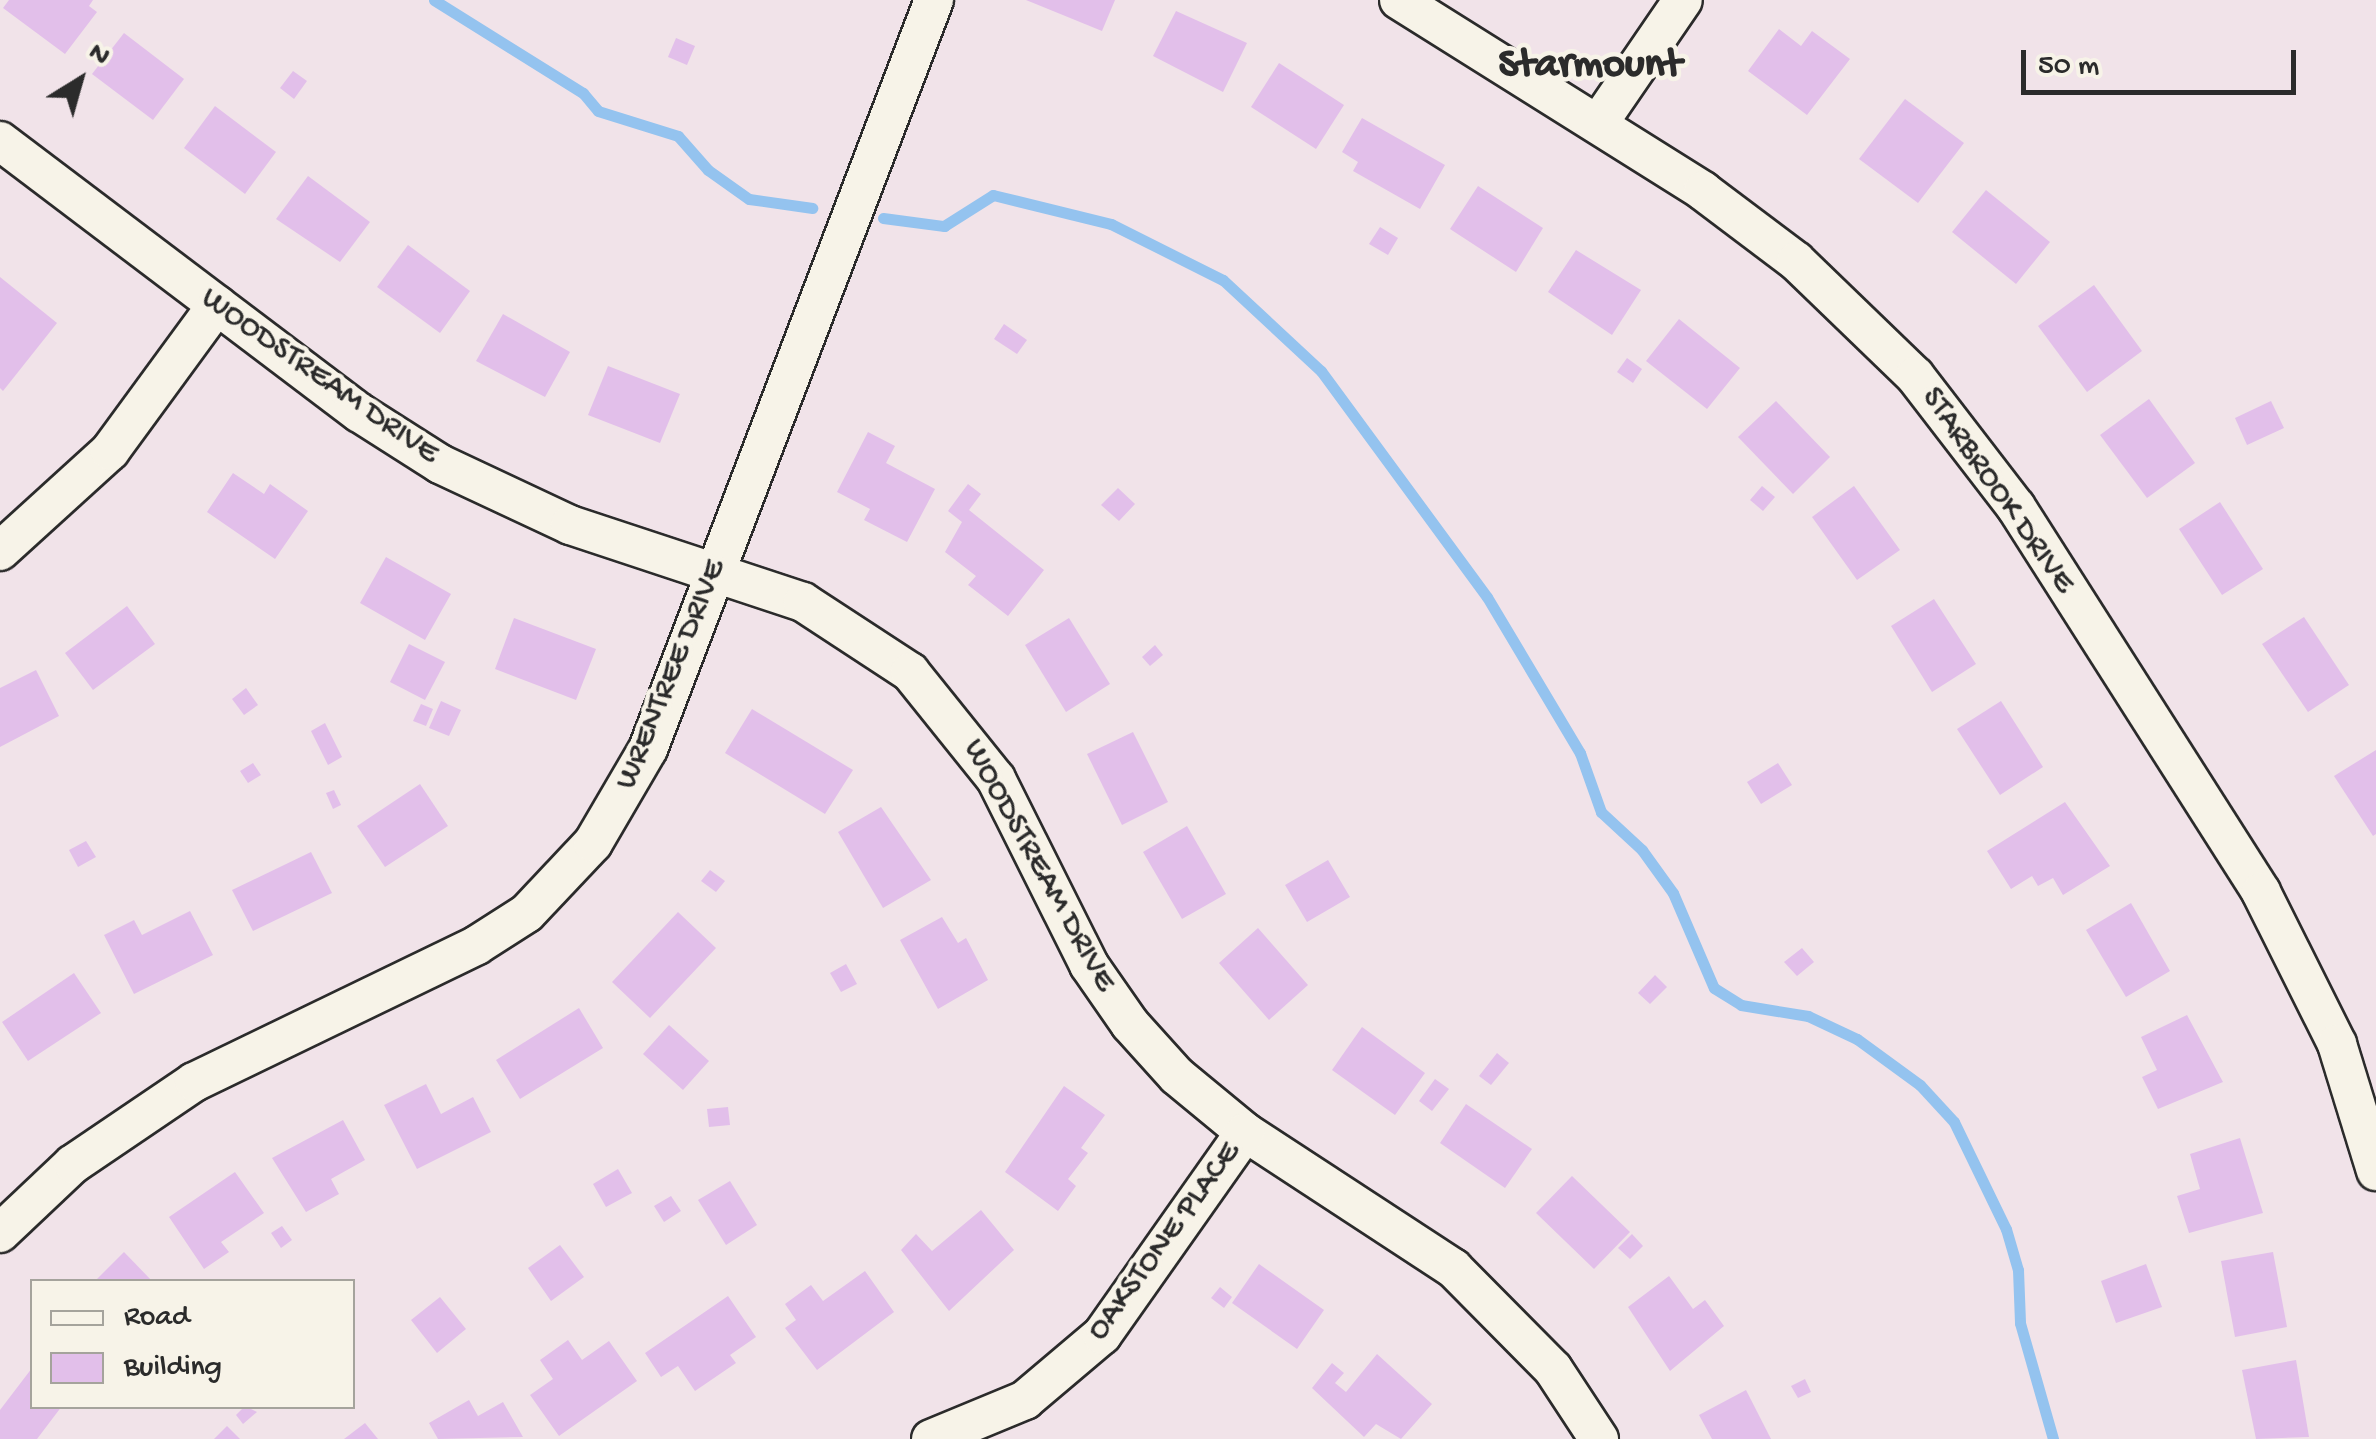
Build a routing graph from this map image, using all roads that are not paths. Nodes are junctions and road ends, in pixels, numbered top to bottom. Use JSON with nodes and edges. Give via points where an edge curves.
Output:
{"nodes":[{"id":1,"x":934,"y":0,"type":"edge"},
{"id":2,"x":1400,"y":0,"type":"edge"},
{"id":3,"x":1684,"y":0,"type":"edge"},
{"id":4,"x":1598,"y":124,"type":"junction"},
{"id":5,"x":0,"y":141,"type":"edge"},
{"id":6,"x":217,"y":306,"type":"junction"},
{"id":7,"x":0,"y":551,"type":"edge"},
{"id":8,"x":716,"y":571,"type":"junction"},
{"id":9,"x":2368,"y":1106,"type":"edge"},
{"id":10,"x":1245,"y":1132,"type":"junction"},
{"id":11,"x":2376,"y":1171,"type":"edge"},
{"id":12,"x":0,"y":1233,"type":"edge"},
{"id":13,"x":930,"y":1439,"type":"edge"},
{"id":14,"x":1599,"y":1439,"type":"edge"}],
"edges":[{"from":1,"to":8,"type":"street","name":"WRENTREE DRIVE"},
{"from":2,"to":4,"type":"street","name":"STARBROOK DRIVE"},
{"from":3,"to":4,"type":"street"},
{"from":4,"to":9,"type":"street","name":"STARBROOK DRIVE","via":[[1702,191],[1840,299],[1915,376],[1984,462],[2262,892]]},
{"from":5,"to":6,"type":"street","name":"WOODSTREAM DRIVE"},
{"from":6,"to":7,"type":"street","via":[[110,451]]},
{"from":6,"to":8,"type":"street","name":"WOODSTREAM DRIVE","via":[[360,413],[454,472],[570,524]]},
{"from":8,"to":10,"type":"street","name":"WOODSTREAM DRIVE","via":[[819,610],[865,638],[936,698],[996,779],[1090,965],[1130,1024],[1177,1076]]},
{"from":8,"to":12,"type":"street","name":"WRENTREE DRIVE","via":[[632,782],[570,872],[528,913],[478,944],[194,1082],[73,1164]]},
{"from":9,"to":11,"type":"street","name":"STARBROOK DRIVE"},
{"from":10,"to":13,"type":"street","name":"OAKSTONE PLACE","via":[[1102,1334],[1025,1400]]},
{"from":10,"to":14,"type":"street","name":"WOODSTREAM DRIVE","via":[[1453,1268],[1552,1368]]}]}
